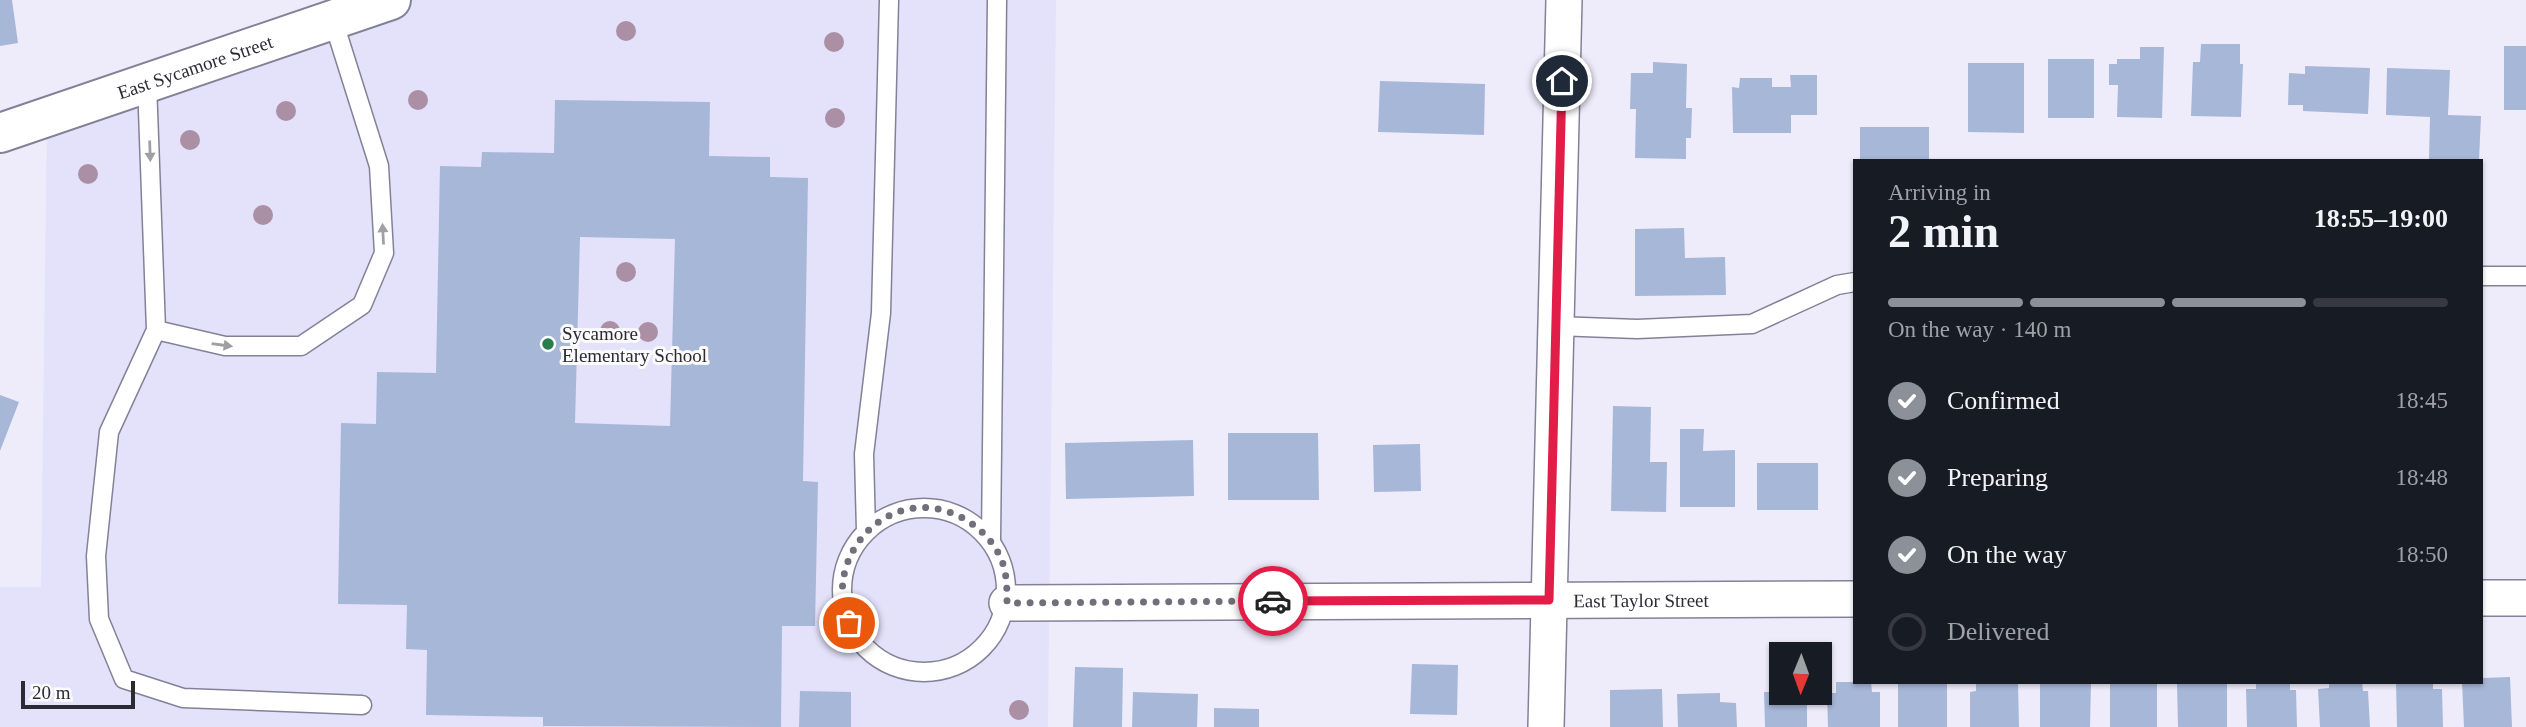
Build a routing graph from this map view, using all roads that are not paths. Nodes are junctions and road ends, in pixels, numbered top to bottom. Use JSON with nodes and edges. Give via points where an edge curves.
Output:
{"nodes":[{"id":1,"x":391,"y":0,"type":"edge"},
{"id":2,"x":889,"y":0,"type":"edge"},
{"id":3,"x":998,"y":0,"type":"edge"},
{"id":4,"x":1564,"y":0,"type":"edge"},
{"id":5,"x":333,"y":20,"type":"junction"},
{"id":6,"x":147,"y":83,"type":"junction"},
{"id":7,"x":0,"y":134,"type":"edge"},
{"id":8,"x":2526,"y":275,"type":"edge"},
{"id":9,"x":2483,"y":276,"type":"edge"},
{"id":10,"x":1853,"y":282,"type":"edge"},
{"id":11,"x":1556,"y":326,"type":"junction"},
{"id":12,"x":156,"y":330,"type":"junction"},
{"id":13,"x":866,"y":531,"type":"junction"},
{"id":14,"x":991,"y":540,"type":"junction"},
{"id":15,"x":2483,"y":598,"type":"edge"},
{"id":16,"x":2526,"y":598,"type":"edge"},
{"id":17,"x":1549,"y":600,"type":"junction"},
{"id":18,"x":1853,"y":600,"type":"edge"},
{"id":19,"x":1007,"y":603,"type":"junction"},
{"id":20,"x":362,"y":705,"type":"dead end"},
{"id":21,"x":1546,"y":727,"type":"edge"}],
"edges":[{"from":1,"to":5,"type":"main road","name":"East Sycamore Street"},
{"from":2,"to":13,"type":"lane","via":[[881,313],[864,454]]},
{"from":3,"to":14,"type":"lane"},
{"from":4,"to":11,"type":"street"},
{"from":5,"to":6,"type":"main road","name":"East Sycamore Street"},
{"from":12,"to":5,"type":"lane","one_way":true,"via":[[225,346],[301,346],[362,305],[384,253],[379,166]]},
{"from":6,"to":7,"type":"main road","name":"East Sycamore Street"},
{"from":6,"to":12,"type":"lane","one_way":true},
{"from":8,"to":9,"type":"lane"},
{"from":10,"to":11,"type":"lane","via":[[1836,285],[1752,324],[1637,329]]},
{"from":11,"to":17,"type":"street"},
{"from":12,"to":20,"type":"lane","via":[[108,432],[96,556],[99,619],[124,679],[183,698]]},
{"from":13,"to":14,"type":"lane","via":[[889,515],[917,508],[944,510],[970,521]]},
{"from":13,"to":19,"type":"lane","via":[[850,554],[842,582],[844,610],[855,636],[874,657],[900,670],[928,673],[956,667],[980,652],[998,629]]},
{"from":14,"to":19,"type":"lane","via":[[1007,581]]},
{"from":15,"to":16,"type":"street"},
{"from":17,"to":18,"type":"street","name":"East Taylor Street"},
{"from":17,"to":19,"type":"street","name":"East Taylor Street"},
{"from":17,"to":21,"type":"street"}]}
